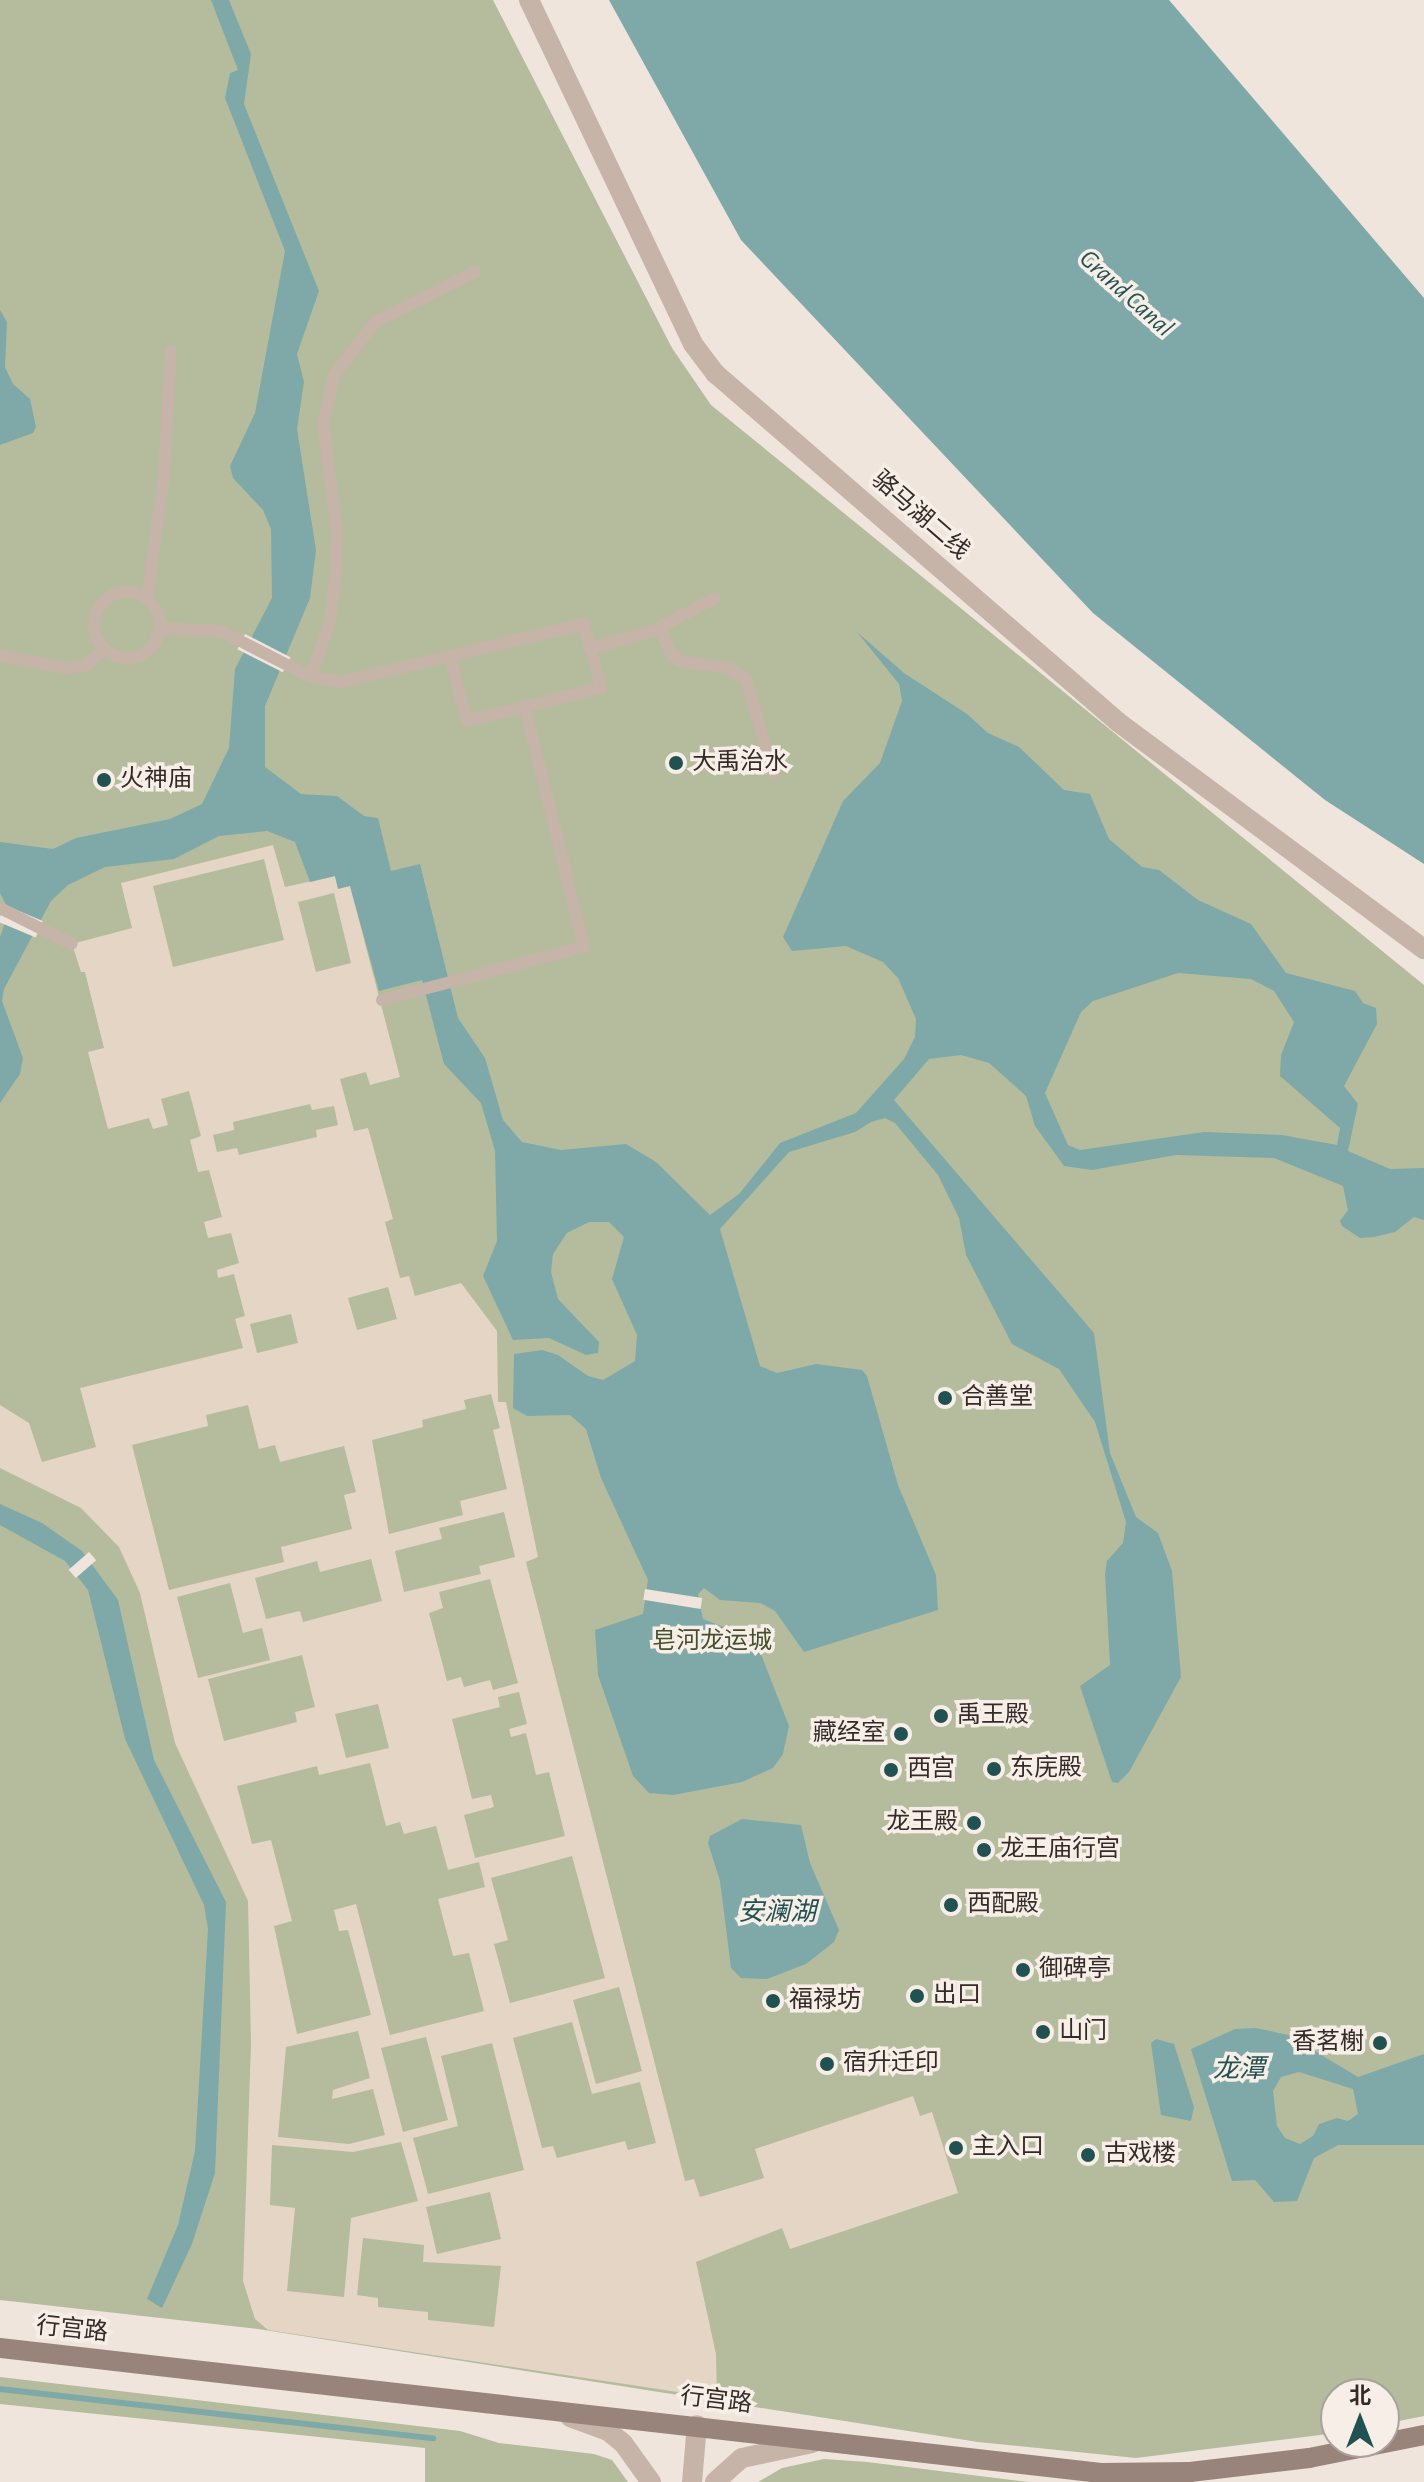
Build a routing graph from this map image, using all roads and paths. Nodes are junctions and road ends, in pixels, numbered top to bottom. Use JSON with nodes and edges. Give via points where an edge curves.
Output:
{"nodes":[{"id":1,"x":529,"y":0,"type":"edge"},
{"id":2,"x":475,"y":272,"type":"dead end"},
{"id":3,"x":171,"y":351,"type":"dead end"},
{"id":4,"x":715,"y":598,"type":"dead end"},
{"id":5,"x":147,"y":599,"type":"junction"},
{"id":6,"x":660,"y":627,"type":"junction"},
{"id":7,"x":160,"y":628,"type":"junction"},
{"id":8,"x":590,"y":649,"type":"junction"},
{"id":9,"x":104,"y":650,"type":"junction"},
{"id":10,"x":0,"y":656,"type":"edge"},
{"id":11,"x":450,"y":657,"type":"junction"},
{"id":12,"x":311,"y":677,"type":"junction"},
{"id":13,"x":525,"y":707,"type":"junction"},
{"id":14,"x":773,"y":773,"type":"dead end"},
{"id":15,"x":0,"y":908,"type":"edge"},
{"id":16,"x":72,"y":944,"type":"dead end"},
{"id":17,"x":1424,"y":949,"type":"edge"},
{"id":18,"x":382,"y":1000,"type":"dead end"},
{"id":19,"x":0,"y":2348,"type":"edge"},
{"id":20,"x":547,"y":2408,"type":"junction"},
{"id":21,"x":697,"y":2425,"type":"junction"},
{"id":22,"x":1424,"y":2435,"type":"edge"},
{"id":23,"x":826,"y":2442,"type":"junction"},
{"id":24,"x":651,"y":2482,"type":"edge"},
{"id":25,"x":692,"y":2482,"type":"edge"},
{"id":26,"x":715,"y":2482,"type":"edge"}],
"edges":[{"from":1,"to":17,"type":"street","name":"骆马湖二线","via":[[693,344],[716,374],[1118,722]]},
{"from":2,"to":12,"type":"street","via":[[375,322],[335,374],[323,422],[337,533],[335,583],[330,621]]},
{"from":3,"to":5,"type":"street","via":[[163,489]]},
{"from":4,"to":6,"type":"street"},
{"from":5,"to":7,"type":"street"},
{"from":5,"to":9,"type":"street","via":[[126,592],[98,608],[93,630]]},
{"from":6,"to":8,"type":"street"},
{"from":6,"to":14,"type":"street","via":[[671,654],[680,661],[728,668],[746,679]]},
{"from":7,"to":9,"type":"street","via":[[152,647],[134,658]]},
{"from":7,"to":12,"type":"street","via":[[221,631]]},
{"from":8,"to":11,"type":"street","via":[[584,624]]},
{"from":8,"to":13,"type":"street","via":[[601,688]]},
{"from":9,"to":10,"type":"street","via":[[86,665],[67,668]]},
{"from":11,"to":12,"type":"street","via":[[341,682]]},
{"from":11,"to":13,"type":"street","via":[[467,721]]},
{"from":13,"to":18,"type":"street","via":[[584,947]]},
{"from":15,"to":16,"type":"street"},
{"from":19,"to":20,"type":"main road","name":"行宫路"},
{"from":20,"to":21,"type":"main road","name":"行宫路"},
{"from":20,"to":24,"type":"street","via":[[608,2431],[637,2459]]},
{"from":21,"to":23,"type":"main road","name":"行宫路"},
{"from":21,"to":25,"type":"street"},
{"from":22,"to":23,"type":"main road","name":"行宫路","via":[[1309,2458],[1190,2472],[1101,2473]]},
{"from":23,"to":26,"type":"street","via":[[750,2455]]}]}
